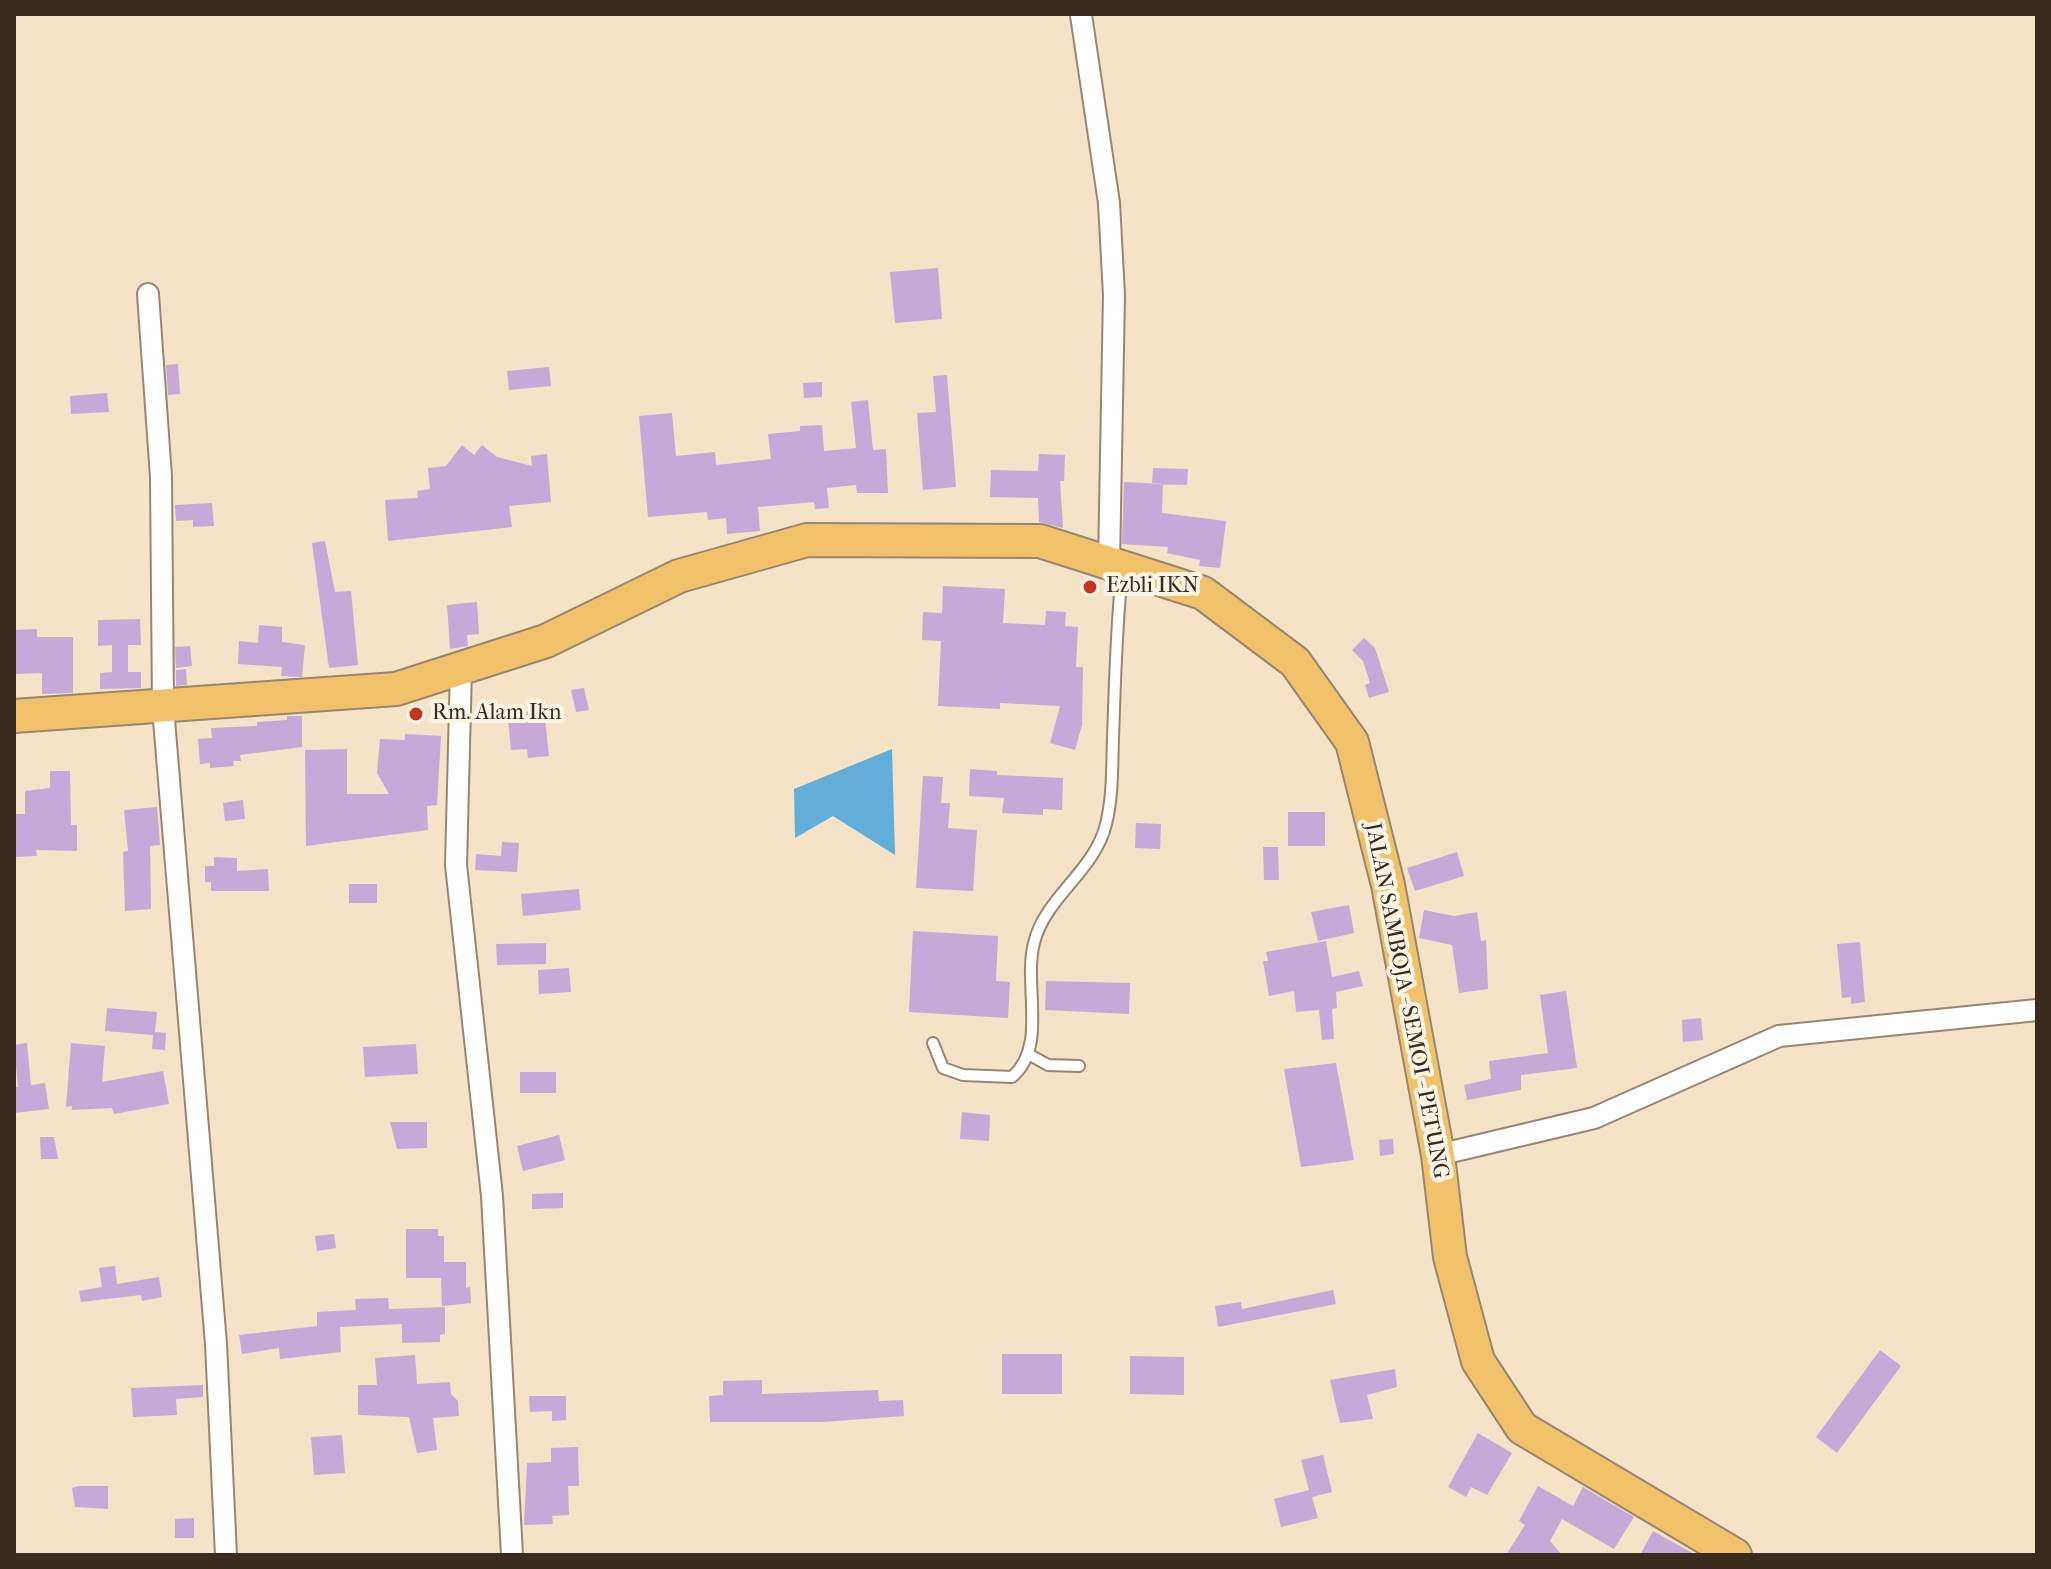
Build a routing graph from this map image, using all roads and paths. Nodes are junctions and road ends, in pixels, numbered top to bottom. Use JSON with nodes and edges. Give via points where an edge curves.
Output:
{"nodes":[{"id":1,"x":1081,"y":15,"type":"edge"},
{"id":2,"x":148,"y":294,"type":"dead end"},
{"id":3,"x":1116,"y":565,"type":"junction"},
{"id":4,"x":461,"y":668,"type":"junction"},
{"id":5,"x":163,"y":708,"type":"junction"},
{"id":6,"x":14,"y":716,"type":"edge"},
{"id":7,"x":2037,"y":1010,"type":"edge"},
{"id":8,"x":933,"y":1043,"type":"dead end"},
{"id":9,"x":1030,"y":1055,"type":"junction"},
{"id":10,"x":1079,"y":1066,"type":"dead end"},
{"id":11,"x":1438,"y":1155,"type":"junction"},
{"id":12,"x":226,"y":1555,"type":"edge"},
{"id":13,"x":512,"y":1555,"type":"edge"},
{"id":14,"x":1735,"y":1555,"type":"edge"}],
"edges":[{"from":1,"to":3,"type":"street","via":[[1109,203]]},
{"from":2,"to":5,"type":"street","via":[[161,477]]},
{"from":3,"to":4,"type":"highway","name":"JALAN SAMBOJA - SEMOI - PETUNG","via":[[1040,541],[807,540],[679,576],[546,641]]},
{"from":3,"to":9,"type":"lane","via":[[1112,781],[1106,825],[1090,862],[1042,922],[1034,941]]},
{"from":3,"to":11,"type":"highway","name":"JALAN SAMBOJA - SEMOI - PETUNG","via":[[1203,593],[1295,662],[1352,742],[1388,885]]},
{"from":4,"to":5,"type":"highway","name":"JALAN SAMBOJA - SEMOI - PETUNG","via":[[396,689]]},
{"from":4,"to":13,"type":"street","via":[[456,865],[492,1196]]},
{"from":5,"to":6,"type":"highway","name":"JALAN SAMBOJA - SEMOI - PETUNG"},
{"from":5,"to":12,"type":"street","via":[[216,1344]]},
{"from":7,"to":11,"type":"street","via":[[1779,1036],[1594,1118]]},
{"from":8,"to":9,"type":"lane","via":[[943,1068],[986,1078],[1012,1077]]},
{"from":9,"to":10,"type":"lane","via":[[1048,1065]]},
{"from":11,"to":14,"type":"highway","name":"JALAN SAMBOJA - SEMOI - PETUNG","via":[[1450,1257],[1478,1361],[1522,1428]]}]}
